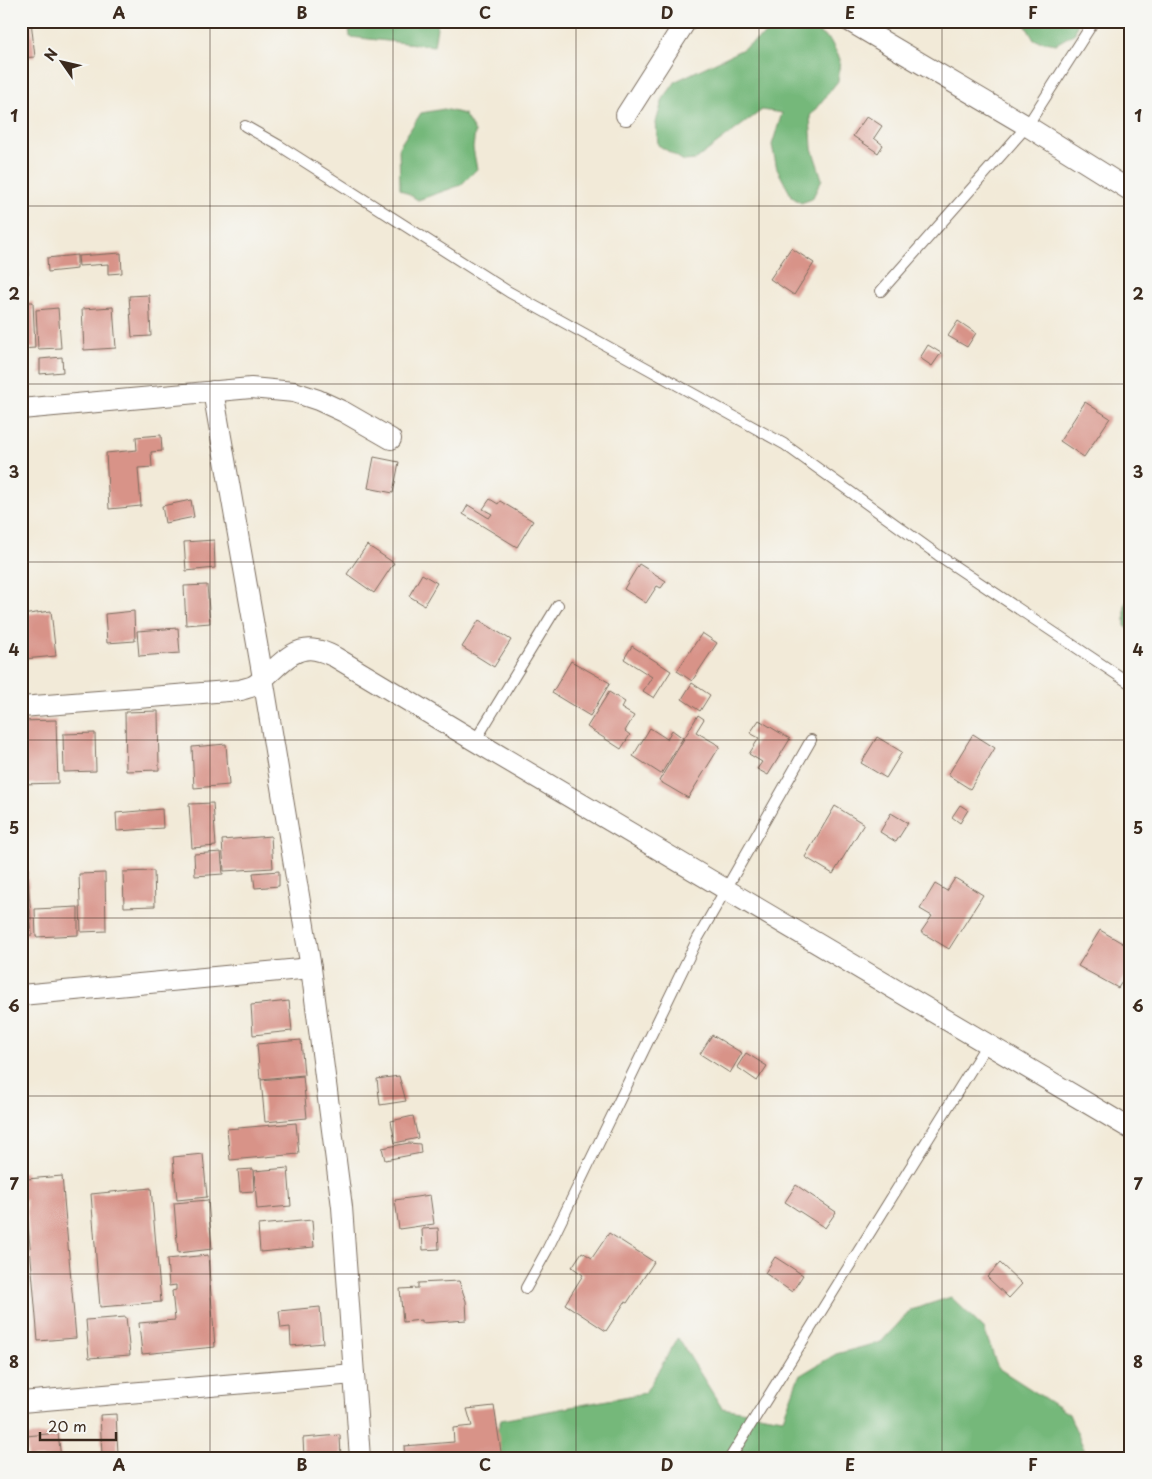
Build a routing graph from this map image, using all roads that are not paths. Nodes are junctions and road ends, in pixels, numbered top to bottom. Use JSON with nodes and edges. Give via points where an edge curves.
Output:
{"nodes":[{"id":1,"x":686,"y":21,"type":"edge"},
{"id":2,"x":849,"y":21,"type":"edge"},
{"id":3,"x":1094,"y":21,"type":"edge"},
{"id":4,"x":626,"y":115,"type":"dead end"},
{"id":5,"x":245,"y":126,"type":"dead end"},
{"id":6,"x":1027,"y":126,"type":"junction"},
{"id":7,"x":1131,"y":191,"type":"edge"},
{"id":8,"x":881,"y":291,"type":"dead end"},
{"id":9,"x":213,"y":391,"type":"junction"},
{"id":10,"x":21,"y":409,"type":"edge"},
{"id":11,"x":391,"y":439,"type":"dead end"},
{"id":12,"x":558,"y":605,"type":"dead end"},
{"id":13,"x":263,"y":678,"type":"junction"},
{"id":14,"x":1131,"y":684,"type":"edge"},
{"id":15,"x":21,"y":707,"type":"edge"},
{"id":16,"x":811,"y":740,"type":"dead end"},
{"id":17,"x":475,"y":741,"type":"junction"},
{"id":18,"x":725,"y":889,"type":"junction"},
{"id":19,"x":311,"y":968,"type":"junction"},
{"id":20,"x":21,"y":995,"type":"edge"},
{"id":21,"x":986,"y":1044,"type":"junction"},
{"id":22,"x":1131,"y":1129,"type":"edge"},
{"id":23,"x":526,"y":1288,"type":"dead end"},
{"id":24,"x":354,"y":1374,"type":"junction"},
{"id":25,"x":21,"y":1402,"type":"edge"},
{"id":26,"x":360,"y":1458,"type":"edge"},
{"id":27,"x":730,"y":1458,"type":"edge"}],
"edges":[{"from":1,"to":4,"type":"street"},
{"from":2,"to":6,"type":"street"},
{"from":3,"to":6,"type":"lane"},
{"from":5,"to":14,"type":"lane","via":[[509,292],[784,444],[938,555]]},
{"from":6,"to":7,"type":"street"},
{"from":6,"to":8,"type":"lane"},
{"from":9,"to":10,"type":"street"},
{"from":9,"to":11,"type":"street","via":[[251,388],[294,392],[326,404]]},
{"from":9,"to":13,"type":"street"},
{"from":12,"to":17,"type":"lane"},
{"from":13,"to":15,"type":"street","via":[[241,690]]},
{"from":13,"to":17,"type":"street","via":[[293,654],[315,649],[335,657]]},
{"from":13,"to":19,"type":"street"},
{"from":16,"to":18,"type":"lane"},
{"from":17,"to":18,"type":"street"},
{"from":18,"to":21,"type":"street"},
{"from":18,"to":23,"type":"lane"},
{"from":19,"to":20,"type":"street"},
{"from":19,"to":24,"type":"street","via":[[342,1207]]},
{"from":21,"to":22,"type":"street"},
{"from":21,"to":27,"type":"lane"},
{"from":24,"to":25,"type":"street"},
{"from":24,"to":26,"type":"street"}]}
